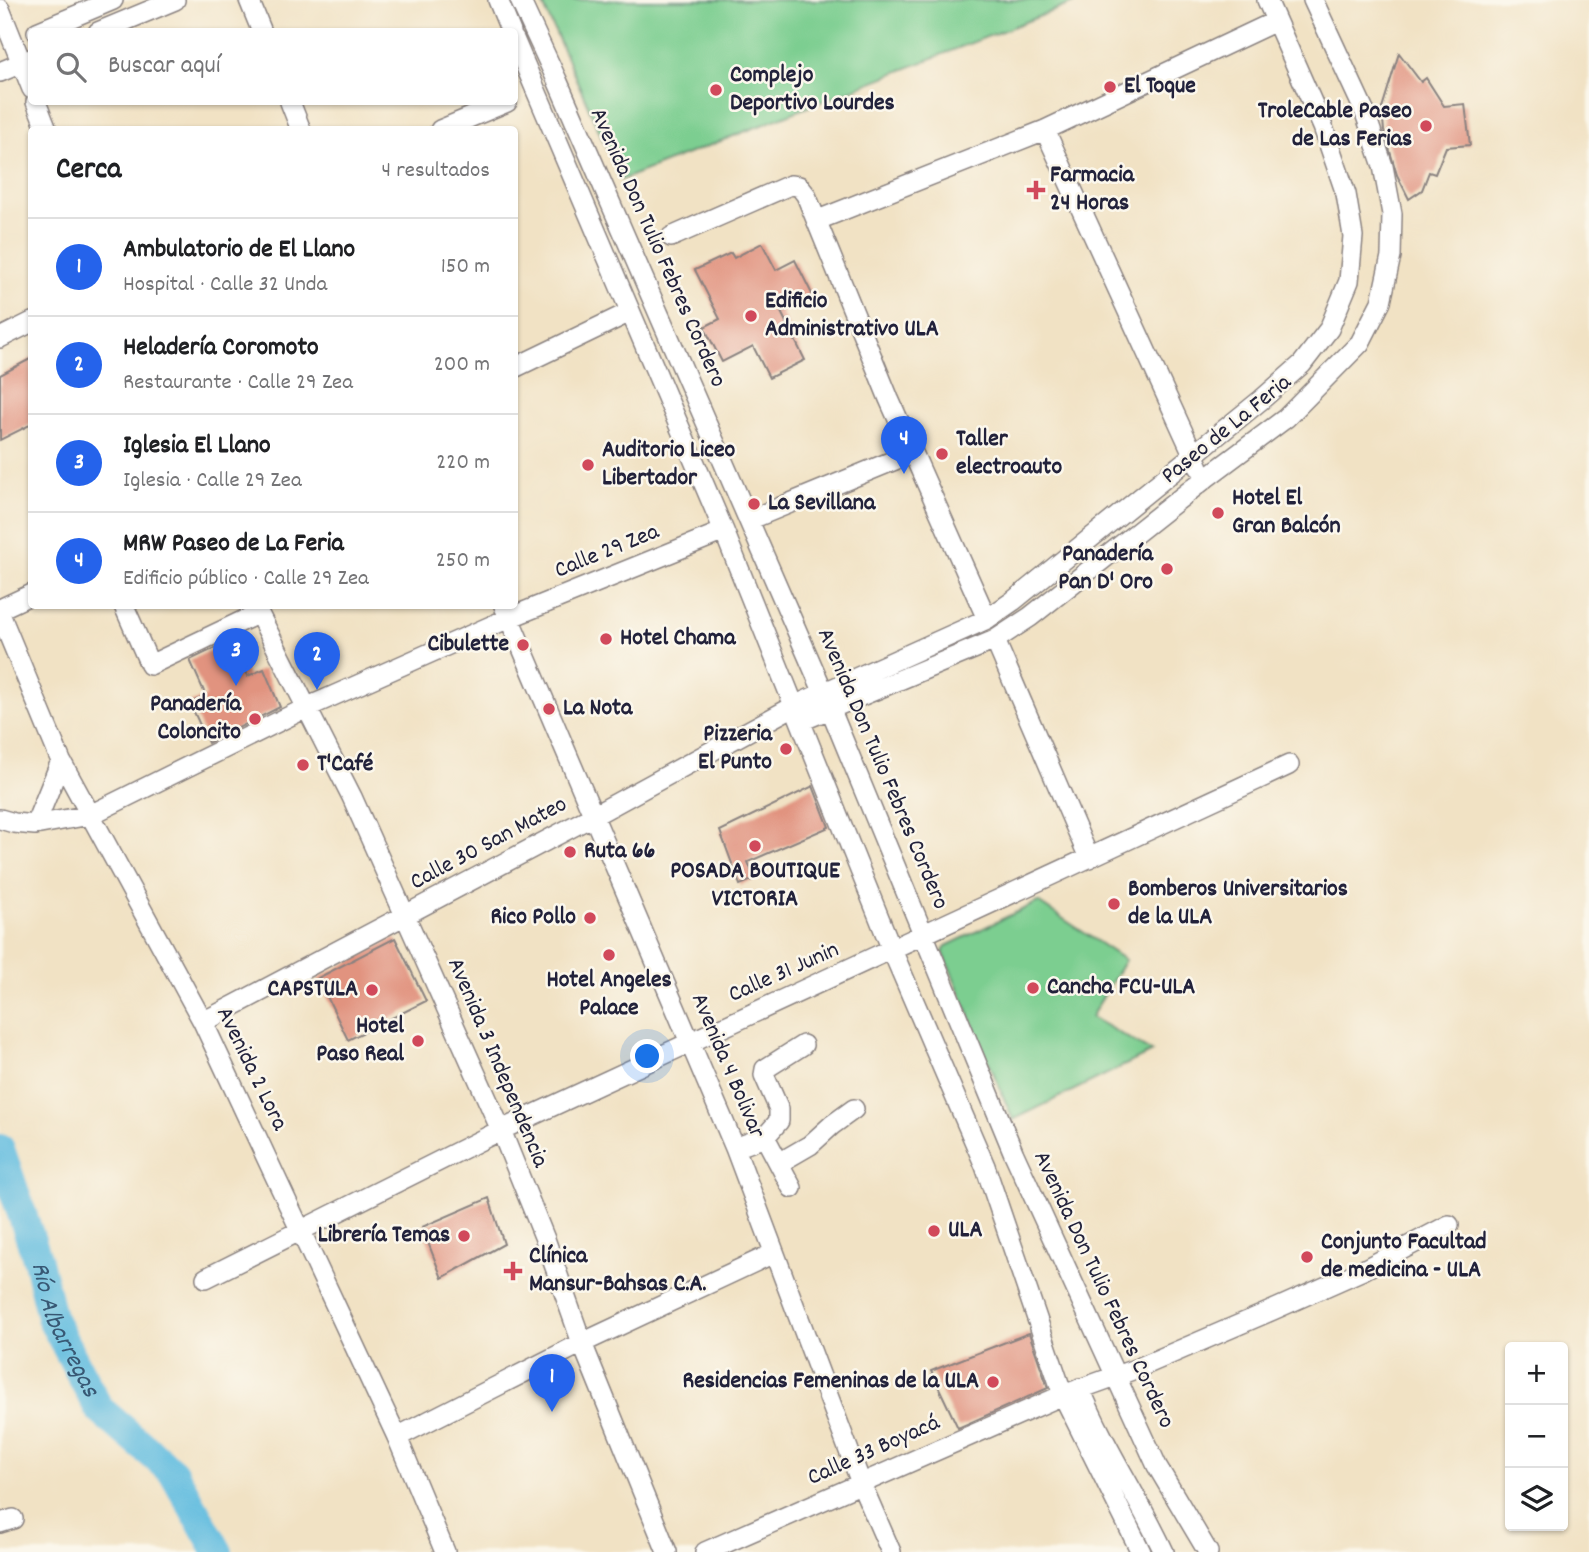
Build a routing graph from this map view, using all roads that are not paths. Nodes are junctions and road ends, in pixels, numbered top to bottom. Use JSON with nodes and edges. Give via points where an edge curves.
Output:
{"nodes":[{"id":1,"x":113,"y":0,"type":"edge"},
{"id":2,"x":175,"y":0,"type":"edge"},
{"id":3,"x":249,"y":0,"type":"edge"},
{"id":4,"x":498,"y":0,"type":"edge"},
{"id":5,"x":520,"y":0,"type":"edge"},
{"id":6,"x":1267,"y":0,"type":"edge"},
{"id":7,"x":1313,"y":0,"type":"edge"},
{"id":8,"x":0,"y":9,"type":"edge"},
{"id":9,"x":1276,"y":21,"type":"junction"},
{"id":10,"x":46,"y":28,"type":"edge"},
{"id":11,"x":108,"y":28,"type":"edge"},
{"id":12,"x":260,"y":28,"type":"edge"},
{"id":13,"x":509,"y":28,"type":"edge"},
{"id":14,"x":15,"y":41,"type":"edge"},
{"id":15,"x":518,"y":48,"type":"edge"},
{"id":16,"x":27,"y":61,"type":"edge"},
{"id":17,"x":0,"y":72,"type":"edge"},
{"id":18,"x":536,"y":89,"type":"junction"},
{"id":19,"x":518,"y":96,"type":"edge"},
{"id":20,"x":37,"y":105,"type":"edge"},
{"id":21,"x":291,"y":105,"type":"edge"},
{"id":22,"x":500,"y":105,"type":"edge"},
{"id":23,"x":45,"y":126,"type":"edge"},
{"id":24,"x":299,"y":126,"type":"edge"},
{"id":25,"x":450,"y":126,"type":"edge"},
{"id":26,"x":1045,"y":130,"type":"junction"},
{"id":27,"x":818,"y":220,"type":"junction"},
{"id":28,"x":671,"y":237,"type":"dead end"},
{"id":29,"x":630,"y":312,"type":"junction"},
{"id":30,"x":28,"y":324,"type":"edge"},
{"id":31,"x":0,"y":338,"type":"edge"},
{"id":32,"x":518,"y":366,"type":"edge"},
{"id":33,"x":912,"y":453,"type":"junction"},
{"id":34,"x":1193,"y":457,"type":"junction"},
{"id":35,"x":1206,"y":478,"type":"junction"},
{"id":36,"x":749,"y":520,"type":"junction"},
{"id":37,"x":724,"y":531,"type":"junction"},
{"id":38,"x":28,"y":596,"type":"edge"},
{"id":39,"x":518,"y":608,"type":"edge"},
{"id":40,"x":125,"y":609,"type":"edge"},
{"id":41,"x":257,"y":609,"type":"edge"},
{"id":42,"x":0,"y":612,"type":"edge"},
{"id":43,"x":506,"y":612,"type":"edge"},
{"id":44,"x":987,"y":619,"type":"junction"},
{"id":45,"x":995,"y":640,"type":"junction"},
{"id":46,"x":826,"y":700,"type":"junction"},
{"id":47,"x":308,"y":707,"type":"junction"},
{"id":48,"x":798,"y":713,"type":"junction"},
{"id":49,"x":61,"y":761,"type":"junction"},
{"id":50,"x":1289,"y":765,"type":"dead end"},
{"id":51,"x":90,"y":815,"type":"junction"},
{"id":52,"x":593,"y":816,"type":"junction"},
{"id":53,"x":0,"y":819,"type":"edge"},
{"id":54,"x":35,"y":825,"type":"junction"},
{"id":55,"x":1089,"y":858,"type":"junction"},
{"id":56,"x":406,"y":915,"type":"junction"},
{"id":57,"x":925,"y":934,"type":"junction"},
{"id":58,"x":892,"y":950,"type":"junction"},
{"id":59,"x":203,"y":1022,"type":"junction"},
{"id":60,"x":691,"y":1041,"type":"junction"},
{"id":61,"x":803,"y":1045,"type":"dead end"},
{"id":62,"x":854,"y":1109,"type":"dead end"},
{"id":63,"x":501,"y":1130,"type":"junction"},
{"id":64,"x":765,"y":1137,"type":"junction"},
{"id":65,"x":735,"y":1148,"type":"junction"},
{"id":66,"x":779,"y":1163,"type":"junction"},
{"id":67,"x":792,"y":1188,"type":"dead end"},
{"id":68,"x":1449,"y":1225,"type":"dead end"},
{"id":69,"x":301,"y":1230,"type":"junction"},
{"id":70,"x":774,"y":1253,"type":"junction"},
{"id":71,"x":206,"y":1278,"type":"dead end"},
{"id":72,"x":582,"y":1343,"type":"junction"},
{"id":73,"x":1116,"y":1374,"type":"junction"},
{"id":74,"x":1072,"y":1391,"type":"junction"},
{"id":75,"x":397,"y":1437,"type":"junction"},
{"id":76,"x":862,"y":1483,"type":"junction"},
{"id":77,"x":445,"y":1552,"type":"edge"},
{"id":78,"x":667,"y":1552,"type":"edge"},
{"id":79,"x":705,"y":1552,"type":"edge"},
{"id":80,"x":891,"y":1552,"type":"edge"},
{"id":81,"x":1141,"y":1552,"type":"edge"},
{"id":82,"x":1164,"y":1552,"type":"edge"},
{"id":83,"x":1208,"y":1552,"type":"edge"}],
"edges":[{"from":1,"to":10,"type":"street"},
{"from":2,"to":11,"type":"street"},
{"from":3,"to":12,"type":"street"},
{"from":4,"to":13,"type":"street"},
{"from":5,"to":36,"type":"street","name":"Avenida Don Tulio Febres Cordero"},
{"from":6,"to":9,"type":"street","name":"Paseo de La Feria"},
{"from":7,"to":35,"type":"street","name":"Paseo de La Feria","via":[[1364,110],[1383,166],[1392,214],[1391,256],[1381,302],[1360,343],[1286,418]]},
{"from":8,"to":14,"type":"street"},
{"from":9,"to":26,"type":"street"},
{"from":9,"to":34,"type":"street","name":"Paseo de La Feria","via":[[1323,127],[1346,194],[1353,236],[1349,281],[1329,329],[1302,364]]},
{"from":14,"to":16,"type":"street"},
{"from":15,"to":18,"type":"street","name":"Avenida Don Tulio Febres Cordero"},
{"from":16,"to":17,"type":"street"},
{"from":18,"to":19,"type":"street"},
{"from":18,"to":29,"type":"street","name":"Avenida Don Tulio Febres Cordero"},
{"from":20,"to":23,"type":"street"},
{"from":21,"to":24,"type":"street"},
{"from":22,"to":25,"type":"street"},
{"from":26,"to":27,"type":"street"},
{"from":26,"to":34,"type":"street"},
{"from":27,"to":28,"type":"street","via":[[799,186],[790,185]]},
{"from":27,"to":33,"type":"street"},
{"from":29,"to":32,"type":"street"},
{"from":29,"to":37,"type":"street","name":"Avenida Don Tulio Febres Cordero"},
{"from":30,"to":31,"type":"street"},
{"from":33,"to":36,"type":"street"},
{"from":33,"to":44,"type":"street"},
{"from":34,"to":35,"type":"street"},
{"from":34,"to":44,"type":"street","name":"Paseo de La Feria"},
{"from":35,"to":45,"type":"street","name":"Paseo de La Feria"},
{"from":36,"to":46,"type":"street","name":"Avenida Don Tulio Febres Cordero"},
{"from":37,"to":39,"type":"street","name":"Calle 29 Zea"},
{"from":37,"to":48,"type":"street","name":"Avenida Don Tulio Febres Cordero"},
{"from":38,"to":42,"type":"street"},
{"from":40,"to":41,"type":"street","via":[[150,665]]},
{"from":41,"to":47,"type":"street","name":"Avenida 3 Independencia"},
{"from":42,"to":49,"type":"street","name":"Avenida 2 Lora"},
{"from":43,"to":47,"type":"street","name":"Calle 29 Zea"},
{"from":43,"to":52,"type":"street","name":"Avenida 4 Bolivar"},
{"from":44,"to":46,"type":"street"},
{"from":45,"to":46,"type":"street","name":"Paseo de La Feria"},
{"from":45,"to":55,"type":"street"},
{"from":46,"to":48,"type":"street","name":"Calle 30 San Mateo"},
{"from":46,"to":57,"type":"street","name":"Avenida Don Tulio Febres Cordero"},
{"from":47,"to":51,"type":"street","name":"Calle 29 Zea"},
{"from":47,"to":56,"type":"street","name":"Avenida 3 Independencia"},
{"from":48,"to":52,"type":"street","name":"Calle 30 San Mateo"},
{"from":48,"to":58,"type":"street","name":"Avenida Don Tulio Febres Cordero"},
{"from":49,"to":51,"type":"street","name":"Avenida 2 Lora"},
{"from":49,"to":54,"type":"street"},
{"from":50,"to":55,"type":"street","name":"Calle 31 Junin"},
{"from":51,"to":54,"type":"street","name":"Calle 29 Zea"},
{"from":51,"to":59,"type":"street","name":"Avenida 2 Lora"},
{"from":52,"to":56,"type":"street","name":"Calle 30 San Mateo"},
{"from":52,"to":60,"type":"street","name":"Avenida 4 Bolivar"},
{"from":53,"to":54,"type":"street","name":"Calle 29 Zea"},
{"from":55,"to":57,"type":"street","name":"Calle 31 Junin"},
{"from":56,"to":59,"type":"street","name":"Calle 30 San Mateo"},
{"from":56,"to":63,"type":"street","name":"Avenida 3 Independencia"},
{"from":57,"to":58,"type":"street","name":"Calle 31 Junin"},
{"from":57,"to":73,"type":"street","name":"Avenida Don Tulio Febres Cordero","via":[[1014,1154]]},
{"from":58,"to":60,"type":"street","name":"Calle 31 Junin"},
{"from":58,"to":74,"type":"street","name":"Avenida Don Tulio Febres Cordero","via":[[985,1166]]},
{"from":59,"to":69,"type":"street","name":"Avenida 2 Lora"},
{"from":60,"to":63,"type":"street","name":"Calle 31 Junin"},
{"from":60,"to":65,"type":"street","name":"Avenida 4 Bolivar"},
{"from":61,"to":64,"type":"street","via":[[765,1069],[779,1121]]},
{"from":62,"to":66,"type":"street","via":[[810,1145]]},
{"from":63,"to":69,"type":"street","name":"Calle 31 Junin"},
{"from":63,"to":72,"type":"street","name":"Avenida 3 Independencia"},
{"from":64,"to":65,"type":"street"},
{"from":64,"to":66,"type":"street"},
{"from":65,"to":70,"type":"street","name":"Avenida 4 Bolivar"},
{"from":66,"to":67,"type":"street"},
{"from":68,"to":73,"type":"street","name":"Calle 33 Boyacá","via":[[1363,1270]]},
{"from":69,"to":71,"type":"street","name":"Calle 31 Junin"},
{"from":69,"to":75,"type":"street","name":"Avenida 2 Lora"},
{"from":70,"to":72,"type":"street"},
{"from":70,"to":76,"type":"street","name":"Avenida 4 Bolivar"},
{"from":72,"to":75,"type":"street"},
{"from":72,"to":78,"type":"street","name":"Avenida 3 Independencia"},
{"from":73,"to":74,"type":"street","name":"Calle 33 Boyacá"},
{"from":73,"to":83,"type":"street","name":"Avenida Don Tulio Febres Cordero","via":[[1157,1466]]},
{"from":74,"to":76,"type":"street","name":"Calle 33 Boyacá"},
{"from":74,"to":81,"type":"street","name":"Avenida Don Tulio Febres Cordero"},
{"from":74,"to":82,"type":"street","via":[[1141,1504]]},
{"from":75,"to":77,"type":"street","name":"Avenida 2 Lora"},
{"from":76,"to":79,"type":"street","name":"Calle 33 Boyacá"},
{"from":76,"to":80,"type":"street","name":"Avenida 4 Bolivar"}]}
